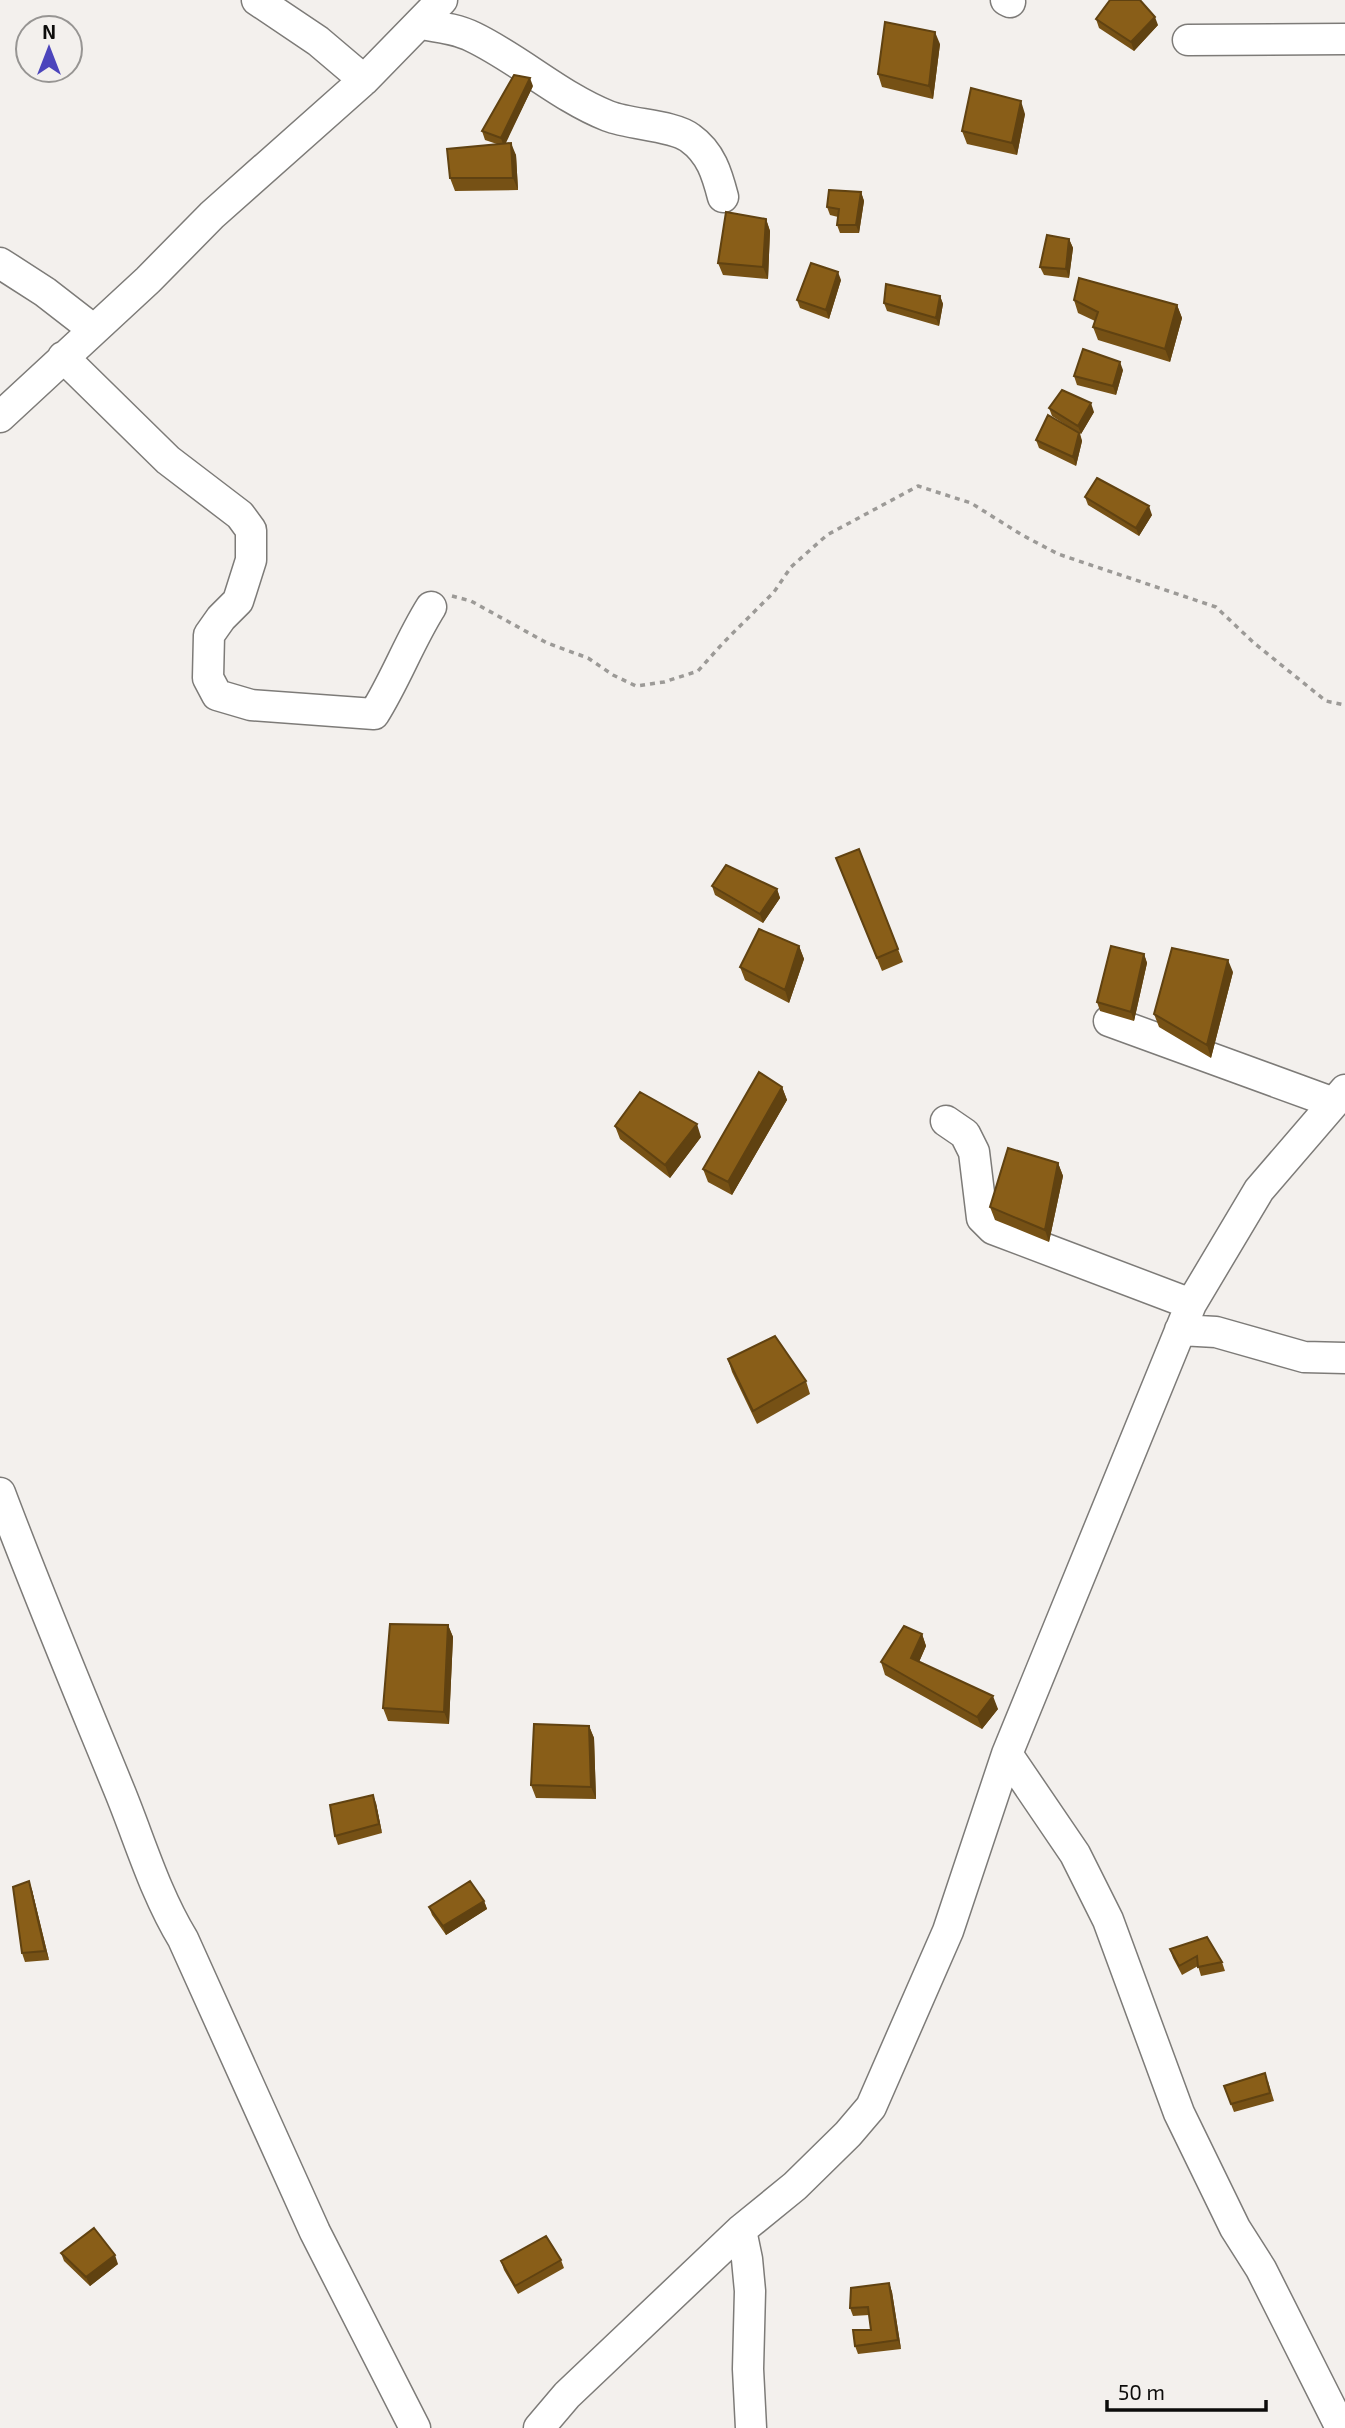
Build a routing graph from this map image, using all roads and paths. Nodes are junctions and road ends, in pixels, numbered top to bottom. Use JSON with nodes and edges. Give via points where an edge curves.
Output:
{"nodes":[{"id":1,"x":257,"y":0,"type":"edge"},
{"id":2,"x":442,"y":0,"type":"edge"},
{"id":3,"x":421,"y":24,"type":"junction"},
{"id":4,"x":1345,"y":38,"type":"edge"},
{"id":5,"x":1188,"y":40,"type":"dead end"},
{"id":6,"x":364,"y":80,"type":"junction"},
{"id":7,"x":723,"y":197,"type":"dead end"},
{"id":8,"x":0,"y":263,"type":"edge"},
{"id":9,"x":94,"y":330,"type":"junction"},
{"id":10,"x":63,"y":357,"type":"junction"},
{"id":11,"x":0,"y":417,"type":"edge"},
{"id":12,"x":431,"y":607,"type":"joint"},
{"id":13,"x":1345,"y":705,"type":"edge"},
{"id":14,"x":1109,"y":1021,"type":"dead end"},
{"id":15,"x":1340,"y":1096,"type":"edge"},
{"id":16,"x":946,"y":1121,"type":"dead end"},
{"id":17,"x":1185,"y":1317,"type":"junction"},
{"id":18,"x":1345,"y":1358,"type":"edge"},
{"id":19,"x":0,"y":1493,"type":"edge"},
{"id":20,"x":1007,"y":1754,"type":"junction"},
{"id":21,"x":741,"y":2230,"type":"junction"},
{"id":22,"x":415,"y":2428,"type":"edge"},
{"id":23,"x":540,"y":2428,"type":"edge"},
{"id":24,"x":751,"y":2428,"type":"edge"},
{"id":25,"x":1341,"y":2428,"type":"edge"}],
"edges":[{"from":1,"to":6,"type":"street","via":[[318,41]]},
{"from":2,"to":3,"type":"street"},
{"from":3,"to":6,"type":"street"},
{"from":3,"to":7,"type":"street","via":[[473,37],[607,116],[688,136],[704,149]]},
{"from":4,"to":5,"type":"street"},
{"from":6,"to":9,"type":"street","via":[[212,215]]},
{"from":8,"to":9,"type":"street"},
{"from":9,"to":10,"type":"street"},
{"from":10,"to":11,"type":"street"},
{"from":10,"to":12,"type":"street","via":[[168,460],[240,515],[251,530],[251,560],[238,601],[209,635],[208,678],[217,695],[251,705],[374,714]]},
{"from":12,"to":13,"type":"path","via":[[446,594],[471,601],[636,686],[664,682],[698,671],[774,592],[791,567],[827,536],[918,486],[971,503],[1058,554],[1216,607],[1325,701]]},
{"from":14,"to":15,"type":"street"},
{"from":15,"to":17,"type":"street","via":[[1259,1190]]},
{"from":16,"to":17,"type":"street","via":[[965,1134],[974,1153],[982,1218],[993,1229]]},
{"from":17,"to":18,"type":"street","via":[[1216,1332],[1304,1357]]},
{"from":17,"to":20,"type":"street"},
{"from":19,"to":22,"type":"street","via":[[167,1913],[183,1939],[315,2232]]},
{"from":20,"to":21,"type":"street","via":[[948,1931],[871,2106],[795,2186]]},
{"from":20,"to":25,"type":"street","via":[[1075,1854],[1108,1920],[1179,2113]]},
{"from":21,"to":23,"type":"street","via":[[566,2395]]},
{"from":21,"to":24,"type":"street","via":[[750,2291]]}]}
